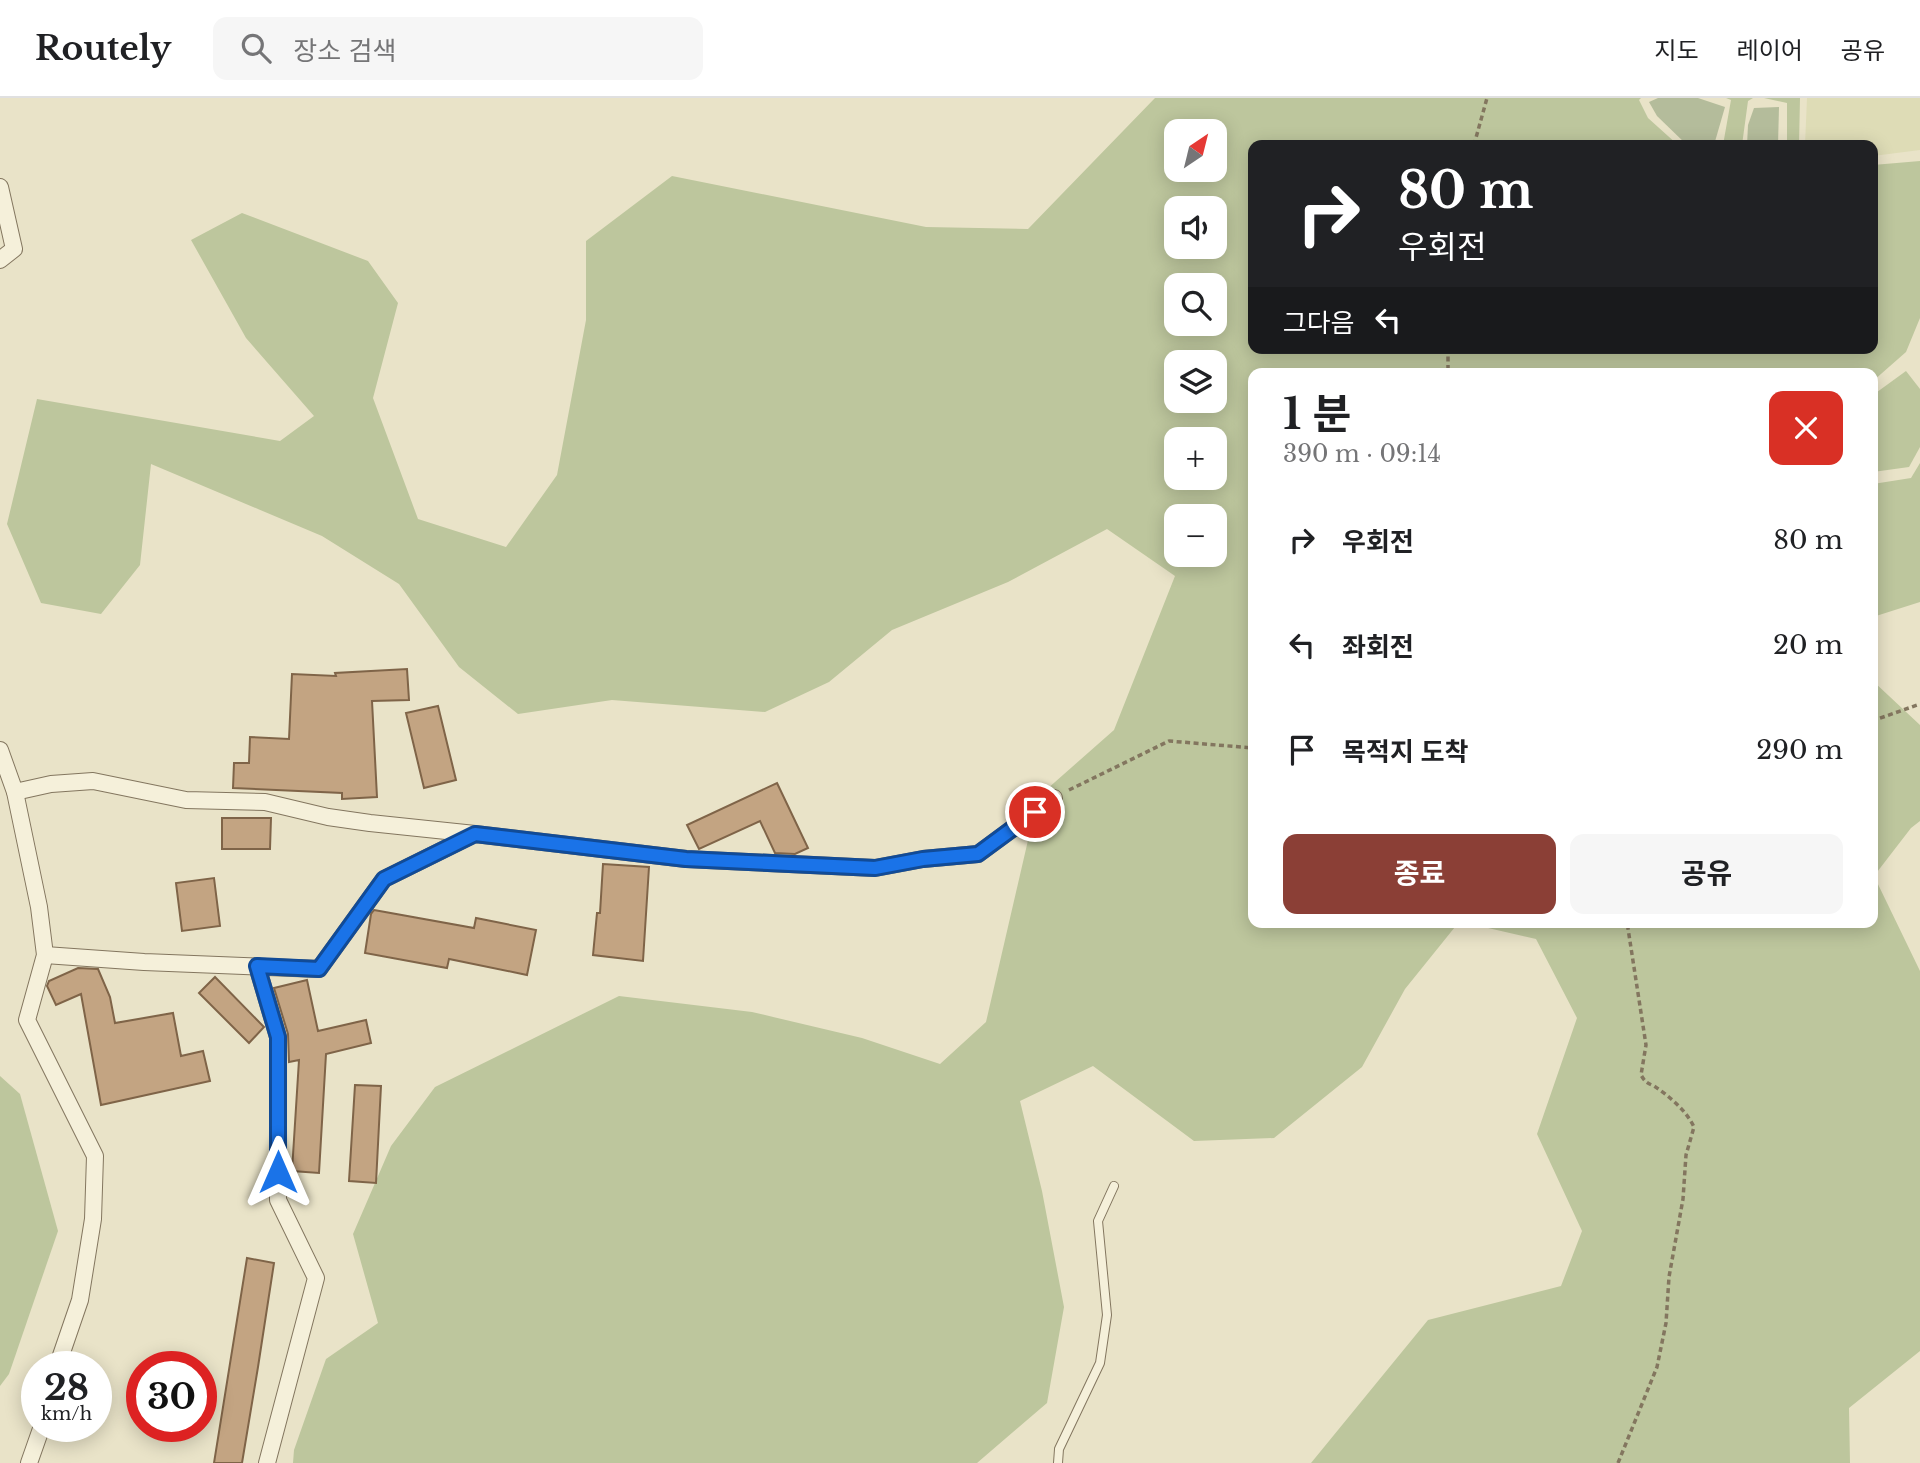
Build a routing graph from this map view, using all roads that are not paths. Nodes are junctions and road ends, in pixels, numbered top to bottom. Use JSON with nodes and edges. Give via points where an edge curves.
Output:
{"nodes":[{"id":1,"x":0,"y":187,"type":"edge"},
{"id":2,"x":0,"y":260,"type":"edge"},
{"id":3,"x":0,"y":750,"type":"edge"},
{"id":4,"x":15,"y":792,"type":"junction"},
{"id":5,"x":1054,"y":797,"type":"road end"},
{"id":6,"x":475,"y":834,"type":"junction"},
{"id":7,"x":46,"y":955,"type":"junction"},
{"id":8,"x":257,"y":966,"type":"junction"},
{"id":9,"x":1114,"y":1186,"type":"dead end"},
{"id":10,"x":62,"y":1351,"type":"edge"},
{"id":11,"x":36,"y":1442,"type":"edge"},
{"id":12,"x":29,"y":1463,"type":"edge"},
{"id":13,"x":267,"y":1463,"type":"edge"},
{"id":14,"x":1058,"y":1463,"type":"edge"}],
"edges":[{"from":1,"to":2,"type":"street","via":[[14,250]]},
{"from":3,"to":4,"type":"street"},
{"from":4,"to":6,"type":"street","via":[[93,780],[186,800],[265,803],[359,822]]},
{"from":4,"to":7,"type":"street"},
{"from":5,"to":6,"type":"street","via":[[978,854],[875,868],[686,859]]},
{"from":6,"to":8,"type":"street","via":[[384,879],[319,969]]},
{"from":7,"to":8,"type":"street"},
{"from":7,"to":10,"type":"street","via":[[27,1020],[95,1156],[93,1219],[80,1300]]},
{"from":8,"to":13,"type":"street","via":[[278,1037],[278,1199],[316,1278]]},
{"from":9,"to":14,"type":"lane","via":[[1098,1221],[1107,1315],[1100,1363],[1059,1449]]},
{"from":11,"to":12,"type":"street"}]}
